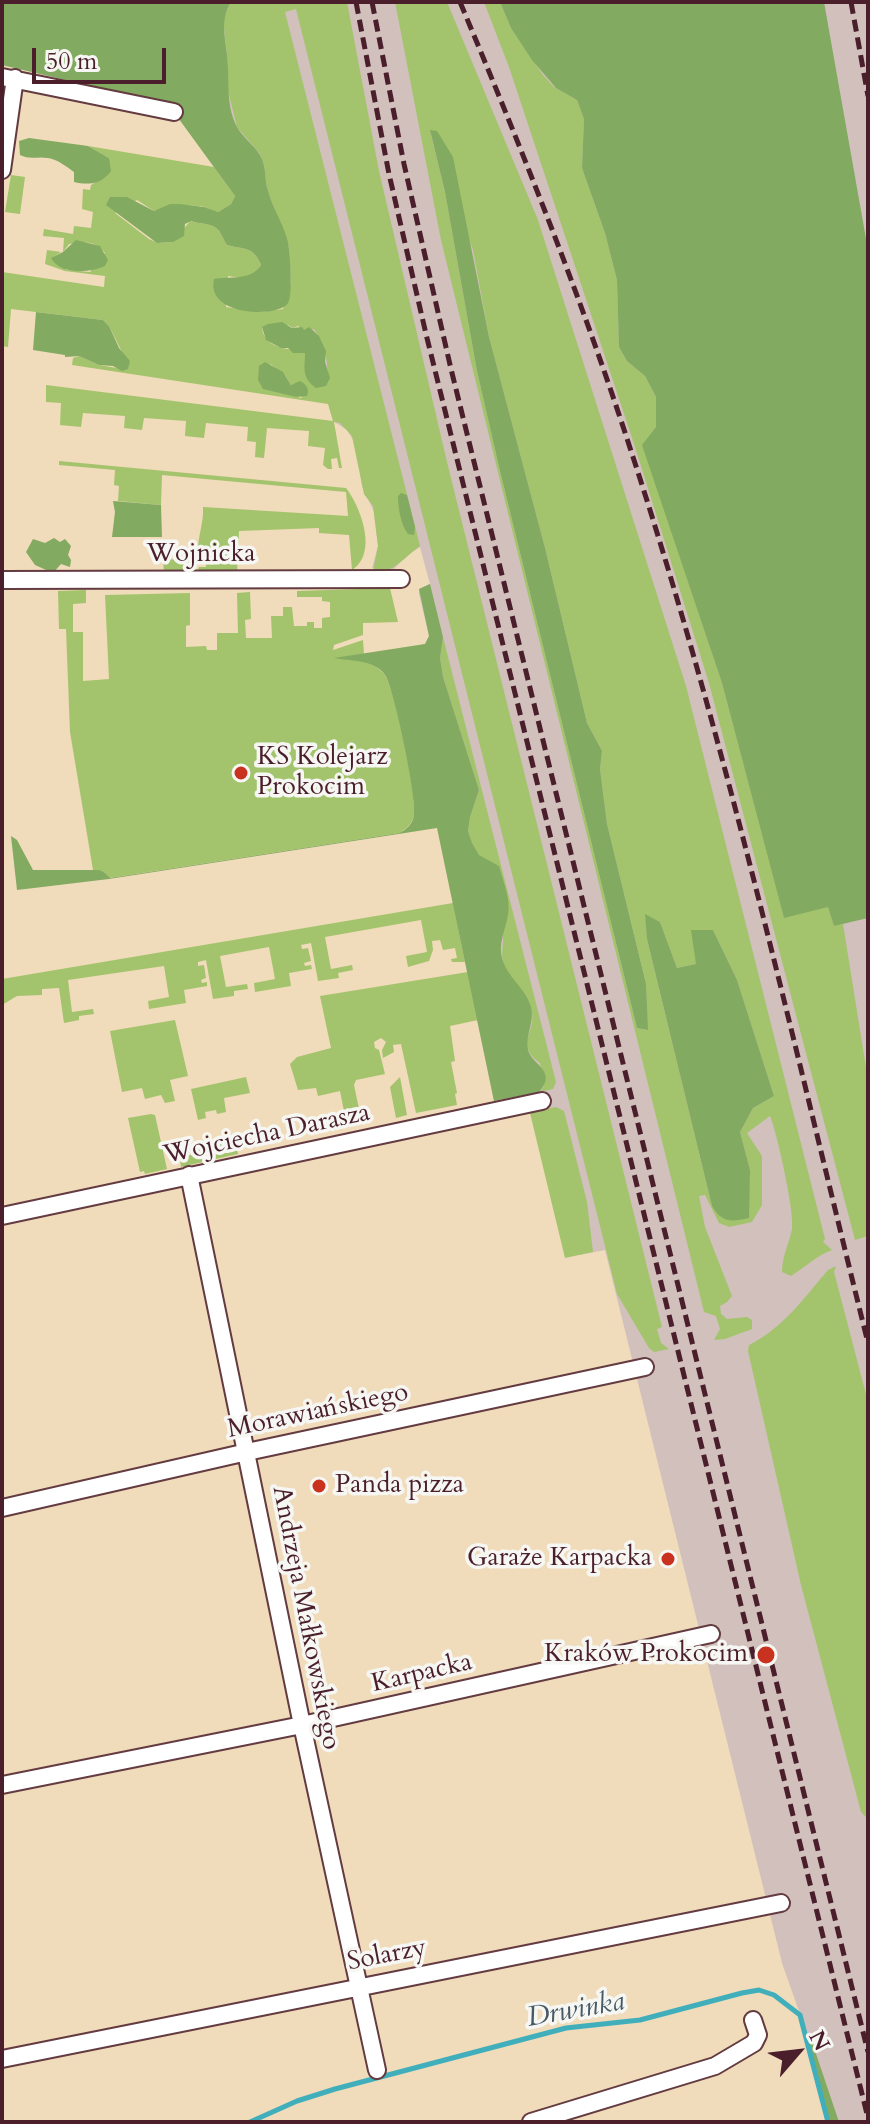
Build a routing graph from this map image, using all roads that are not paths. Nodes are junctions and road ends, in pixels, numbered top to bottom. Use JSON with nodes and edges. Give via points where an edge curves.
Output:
{"nodes":[{"id":1,"x":8,"y":78,"type":"edge"},
{"id":2,"x":174,"y":112,"type":"dead end"},
{"id":3,"x":2,"y":170,"type":"edge"},
{"id":4,"x":401,"y":579,"type":"dead end"},
{"id":5,"x":2,"y":580,"type":"edge"},
{"id":6,"x":542,"y":1101,"type":"dead end"},
{"id":7,"x":189,"y":1175,"type":"junction"},
{"id":8,"x":2,"y":1216,"type":"edge"},
{"id":9,"x":645,"y":1367,"type":"dead end"},
{"id":10,"x":247,"y":1452,"type":"junction"},
{"id":11,"x":2,"y":1508,"type":"edge"},
{"id":12,"x":711,"y":1634,"type":"dead end"},
{"id":13,"x":302,"y":1725,"type":"junction"},
{"id":14,"x":2,"y":1785,"type":"edge"},
{"id":15,"x":781,"y":1903,"type":"dead end"},
{"id":16,"x":358,"y":1986,"type":"junction"},
{"id":17,"x":753,"y":2020,"type":"dead end"},
{"id":18,"x":2,"y":2059,"type":"edge"},
{"id":19,"x":377,"y":2070,"type":"dead end"},
{"id":20,"x":531,"y":2122,"type":"edge"}],
"edges":[{"from":1,"to":2,"type":"street"},
{"from":1,"to":3,"type":"street"},
{"from":4,"to":5,"type":"street","name":"Wojnicka"},
{"from":6,"to":7,"type":"street","name":"Wojciecha Darasza"},
{"from":7,"to":8,"type":"street","name":"Wojciecha Darasza"},
{"from":7,"to":10,"type":"street","name":"Andrzeja Małkowskiego"},
{"from":9,"to":10,"type":"street","name":"Morawiańskiego"},
{"from":10,"to":11,"type":"street","name":"Morawiańskiego"},
{"from":10,"to":13,"type":"street","name":"Andrzeja Małkowskiego"},
{"from":12,"to":13,"type":"street","name":"Karpacka"},
{"from":13,"to":14,"type":"street","name":"Karpacka"},
{"from":13,"to":16,"type":"street","name":"Andrzeja Małkowskiego"},
{"from":15,"to":16,"type":"street","name":"Solarzy"},
{"from":16,"to":18,"type":"street","name":"Solarzy"},
{"from":16,"to":19,"type":"street","name":"Andrzeja Małkowskiego"},
{"from":17,"to":20,"type":"street","via":[[758,2035],[754,2043],[715,2066]]}]}
